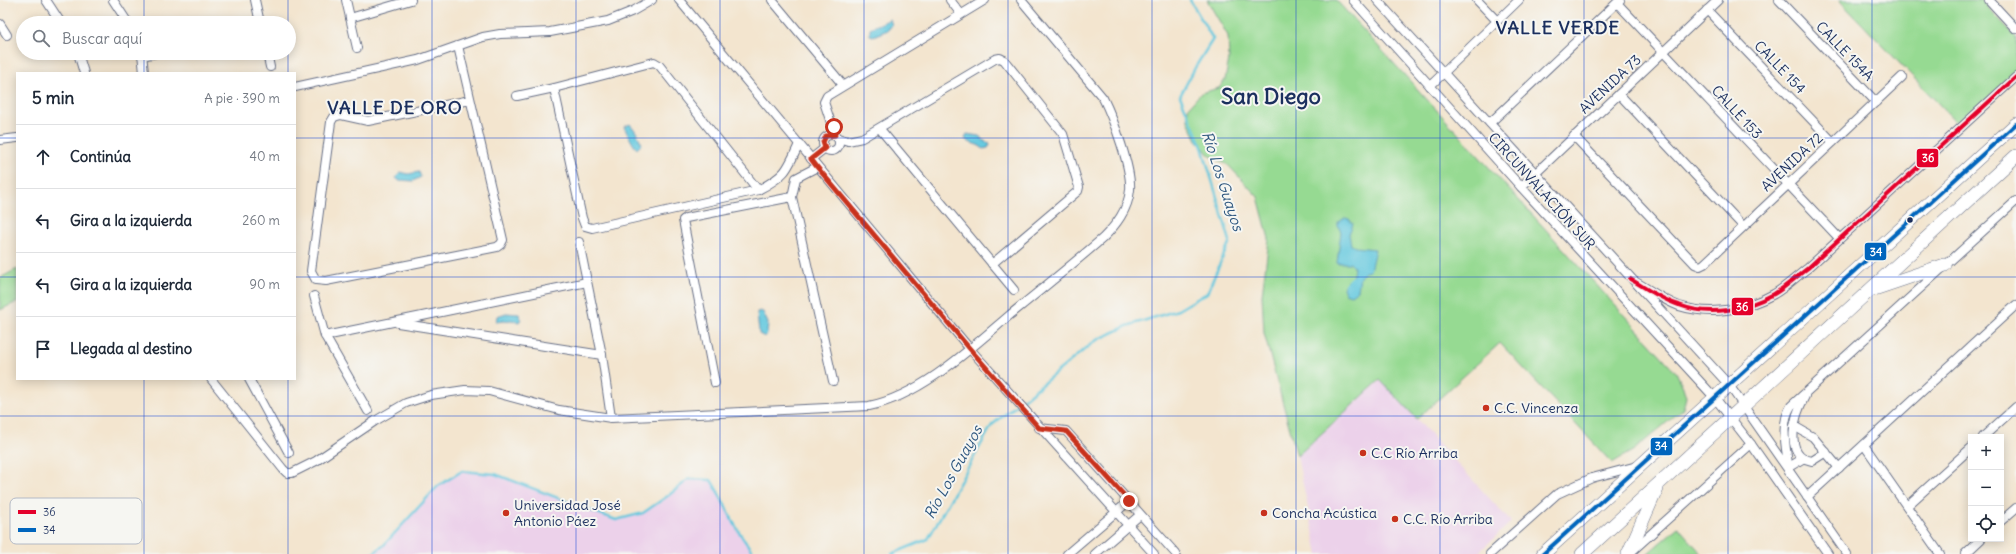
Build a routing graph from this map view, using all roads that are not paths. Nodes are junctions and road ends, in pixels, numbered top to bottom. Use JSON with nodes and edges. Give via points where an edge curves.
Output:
{"nodes":[{"id":1,"x":46,"y":0,"type":"edge"},
{"id":2,"x":114,"y":0,"type":"edge"},
{"id":3,"x":255,"y":0,"type":"edge"},
{"id":4,"x":346,"y":0,"type":"edge"},
{"id":5,"x":411,"y":0,"type":"edge"},
{"id":6,"x":652,"y":0,"type":"edge"},
{"id":7,"x":679,"y":0,"type":"edge"},
{"id":8,"x":772,"y":0,"type":"edge"},
{"id":9,"x":950,"y":0,"type":"edge"},
{"id":10,"x":986,"y":0,"type":"edge"},
{"id":11,"x":1021,"y":0,"type":"edge"},
{"id":12,"x":1353,"y":0,"type":"edge"},
{"id":13,"x":1377,"y":0,"type":"edge"},
{"id":14,"x":1477,"y":0,"type":"edge"},
{"id":15,"x":1520,"y":0,"type":"edge"},
{"id":16,"x":1718,"y":0,"type":"edge"},
{"id":17,"x":1779,"y":0,"type":"edge"},
{"id":18,"x":1989,"y":0,"type":"edge"},
{"id":19,"x":1618,"y":1,"type":"edge"},
{"id":20,"x":1707,"y":10,"type":"junction"},
{"id":21,"x":961,"y":14,"type":"junction"},
{"id":22,"x":56,"y":16,"type":"edge"},
{"id":23,"x":124,"y":16,"type":"edge"},
{"id":24,"x":258,"y":16,"type":"edge"},
{"id":25,"x":350,"y":18,"type":"junction"},
{"id":26,"x":1497,"y":21,"type":"junction"},
{"id":27,"x":0,"y":24,"type":"edge"},
{"id":28,"x":2016,"y":29,"type":"edge"},
{"id":29,"x":8,"y":35,"type":"dead end"},
{"id":30,"x":458,"y":46,"type":"junction"},
{"id":31,"x":357,"y":48,"type":"dead end"},
{"id":32,"x":1663,"y":52,"type":"junction"},
{"id":33,"x":80,"y":60,"type":"edge"},
{"id":34,"x":143,"y":60,"type":"edge"},
{"id":35,"x":268,"y":60,"type":"edge"},
{"id":36,"x":270,"y":67,"type":"dead end"},
{"id":37,"x":84,"y":72,"type":"edge"},
{"id":38,"x":144,"y":72,"type":"edge"},
{"id":39,"x":1443,"y":73,"type":"junction"},
{"id":40,"x":1902,"y":78,"type":"dead end"},
{"id":41,"x":2016,"y":78,"type":"edge"},
{"id":42,"x":843,"y":85,"type":"junction"},
{"id":43,"x":1430,"y":86,"type":"junction"},
{"id":44,"x":296,"y":87,"type":"edge"},
{"id":45,"x":554,"y":88,"type":"junction"},
{"id":46,"x":1619,"y":94,"type":"junction"},
{"id":47,"x":517,"y":96,"type":"dead end"},
{"id":48,"x":470,"y":100,"type":"junction"},
{"id":49,"x":1876,"y":102,"type":"junction"},
{"id":50,"x":2016,"y":112,"type":"edge"},
{"id":51,"x":1490,"y":124,"type":"junction"},
{"id":52,"x":2012,"y":128,"type":"edge"},
{"id":53,"x":880,"y":129,"type":"junction"},
{"id":54,"x":1574,"y":136,"type":"junction"},
{"id":55,"x":837,"y":137,"type":"junction"},
{"id":56,"x":16,"y":138,"type":"edge"},
{"id":57,"x":0,"y":140,"type":"edge"},
{"id":58,"x":1833,"y":142,"type":"junction"},
{"id":59,"x":799,"y":144,"type":"junction"},
{"id":60,"x":825,"y":148,"type":"junction"},
{"id":61,"x":2016,"y":156,"type":"edge"},
{"id":62,"x":811,"y":159,"type":"junction"},
{"id":63,"x":817,"y":167,"type":"junction"},
{"id":64,"x":788,"y":170,"type":"junction"},
{"id":65,"x":1534,"y":174,"type":"junction"},
{"id":66,"x":796,"y":178,"type":"junction"},
{"id":67,"x":1788,"y":184,"type":"junction"},
{"id":68,"x":1521,"y":187,"type":"junction"},
{"id":69,"x":758,"y":190,"type":"junction"},
{"id":70,"x":792,"y":197,"type":"junction"},
{"id":71,"x":2016,"y":201,"type":"edge"},
{"id":72,"x":1744,"y":226,"type":"junction"},
{"id":73,"x":1839,"y":238,"type":"junction"},
{"id":74,"x":579,"y":242,"type":"dead end"},
{"id":75,"x":992,"y":264,"type":"junction"},
{"id":76,"x":1945,"y":265,"type":"junction"},
{"id":77,"x":1630,"y":279,"type":"junction"},
{"id":78,"x":587,"y":282,"type":"junction"},
{"id":79,"x":1014,"y":290,"type":"dead end"},
{"id":80,"x":1868,"y":291,"type":"junction"},
{"id":81,"x":314,"y":296,"type":"dead end"},
{"id":82,"x":2016,"y":305,"type":"edge"},
{"id":83,"x":392,"y":322,"type":"junction"},
{"id":84,"x":325,"y":336,"type":"junction"},
{"id":85,"x":970,"y":349,"type":"junction"},
{"id":86,"x":602,"y":355,"type":"junction"},
{"id":87,"x":212,"y":380,"type":"edge"},
{"id":88,"x":250,"y":380,"type":"edge"},
{"id":89,"x":833,"y":381,"type":"dead end"},
{"id":90,"x":715,"y":383,"type":"dead end"},
{"id":91,"x":1729,"y":385,"type":"junction"},
{"id":92,"x":1809,"y":390,"type":"junction"},
{"id":93,"x":1714,"y":398,"type":"junction"},
{"id":94,"x":1744,"y":407,"type":"junction"},
{"id":95,"x":2016,"y":407,"type":"edge"},
{"id":96,"x":368,"y":411,"type":"dead end"},
{"id":97,"x":611,"y":418,"type":"junction"},
{"id":98,"x":1731,"y":419,"type":"junction"},
{"id":99,"x":1794,"y":426,"type":"junction"},
{"id":100,"x":1039,"y":428,"type":"junction"},
{"id":101,"x":1986,"y":434,"type":"edge"},
{"id":102,"x":1751,"y":444,"type":"junction"},
{"id":103,"x":1864,"y":445,"type":"junction"},
{"id":104,"x":1968,"y":451,"type":"edge"},
{"id":105,"x":1826,"y":452,"type":"junction"},
{"id":106,"x":289,"y":453,"type":"dead end"},
{"id":107,"x":1804,"y":458,"type":"junction"},
{"id":108,"x":1642,"y":466,"type":"junction"},
{"id":109,"x":1839,"y":468,"type":"junction"},
{"id":110,"x":1789,"y":470,"type":"junction"},
{"id":111,"x":1659,"y":484,"type":"junction"},
{"id":112,"x":1807,"y":497,"type":"junction"},
{"id":113,"x":1129,"y":501,"type":"junction"},
{"id":114,"x":1907,"y":506,"type":"junction"},
{"id":115,"x":2016,"y":508,"type":"edge"},
{"id":116,"x":1116,"y":512,"type":"junction"},
{"id":117,"x":1140,"y":515,"type":"junction"},
{"id":118,"x":2004,"y":518,"type":"edge"},
{"id":119,"x":1128,"y":525,"type":"junction"},
{"id":120,"x":1978,"y":542,"type":"edge"},
{"id":121,"x":1067,"y":554,"type":"edge"},
{"id":122,"x":1095,"y":554,"type":"edge"},
{"id":123,"x":1154,"y":554,"type":"edge"},
{"id":124,"x":1176,"y":554,"type":"edge"},
{"id":125,"x":1490,"y":554,"type":"edge"},
{"id":126,"x":1543,"y":554,"type":"edge"},
{"id":127,"x":1582,"y":554,"type":"edge"},
{"id":128,"x":1628,"y":554,"type":"edge"},
{"id":129,"x":1828,"y":554,"type":"edge"},
{"id":130,"x":1847,"y":554,"type":"edge"},
{"id":131,"x":1940,"y":554,"type":"edge"},
{"id":132,"x":1965,"y":554,"type":"edge"}],
"edges":[{"from":1,"to":22,"type":"street"},
{"from":2,"to":23,"type":"street"},
{"from":3,"to":24,"type":"street"},
{"from":4,"to":25,"type":"street"},
{"from":5,"to":25,"type":"street"},
{"from":6,"to":30,"type":"street","via":[[608,21],[550,32],[500,34]]},
{"from":7,"to":59,"type":"street"},
{"from":8,"to":42,"type":"street"},
{"from":9,"to":21,"type":"street"},
{"from":10,"to":21,"type":"street"},
{"from":11,"to":85,"type":"street","via":[[1103,98],[1112,117],[1125,159],[1130,190],[1116,225],[1103,238]]},
{"from":12,"to":43,"type":"street","name":"CIRCUNVALACIÓN SUR"},
{"from":13,"to":39,"type":"street","name":"CIRCUNVALACIÓN SUR"},
{"from":14,"to":26,"type":"street"},
{"from":15,"to":26,"type":"street"},
{"from":16,"to":20,"type":"street","name":"AVENIDA 73"},
{"from":17,"to":49,"type":"street","name":"CALLE 154A"},
{"from":18,"to":28,"type":"street"},
{"from":19,"to":32,"type":"street","name":"CALLE 153"},
{"from":19,"to":51,"type":"street"},
{"from":20,"to":32,"type":"street","name":"AVENIDA 73"},
{"from":20,"to":58,"type":"street","name":"CALLE 154"},
{"from":21,"to":42,"type":"street"},
{"from":25,"to":31,"type":"street"},
{"from":26,"to":39,"type":"street"},
{"from":27,"to":29,"type":"street"},
{"from":30,"to":44,"type":"street","via":[[410,62]]},
{"from":30,"to":48,"type":"street"},
{"from":32,"to":46,"type":"street","name":"AVENIDA 73"},
{"from":32,"to":67,"type":"street","name":"CALLE 153"},
{"from":33,"to":37,"type":"street"},
{"from":34,"to":38,"type":"street"},
{"from":35,"to":36,"type":"street"},
{"from":39,"to":43,"type":"street"},
{"from":39,"to":51,"type":"street","name":"CIRCUNVALACIÓN SUR"},
{"from":40,"to":49,"type":"street","name":"AVENIDA 72"},
{"from":41,"to":73,"type":"street"},
{"from":42,"to":55,"type":"street","via":[[826,96],[824,102]]},
{"from":43,"to":68,"type":"street","name":"CIRCUNVALACIÓN SUR"},
{"from":45,"to":47,"type":"street"},
{"from":45,"to":69,"type":"street","via":[[654,62]]},
{"from":45,"to":69,"type":"street","via":[[585,226],[592,228]]},
{"from":46,"to":54,"type":"street","name":"AVENIDA 73"},
{"from":46,"to":72,"type":"street"},
{"from":48,"to":48,"type":"street","via":[[368,121],[334,117],[331,122],[311,271],[316,280],[334,279],[497,247],[501,244],[503,240]]},
{"from":49,"to":58,"type":"street","name":"AVENIDA 72"},
{"from":50,"to":52,"type":"main road"},
{"from":51,"to":65,"type":"street","name":"CIRCUNVALACIÓN SUR"},
{"from":52,"to":91,"type":"main road"},
{"from":53,"to":55,"type":"street","via":[[857,140],[848,141]]},
{"from":53,"to":75,"type":"street"},
{"from":53,"to":75,"type":"street","via":[[995,59],[1004,60],[1063,134],[1079,186],[1078,191]]},
{"from":54,"to":65,"type":"street","name":"AVENIDA 73"},
{"from":54,"to":72,"type":"street","name":"AVENIDA 72","via":[[1695,264],[1700,266]]},
{"from":55,"to":60,"type":"street","via":[[826,136],[823,142]]},
{"from":55,"to":60,"type":"street","via":[[839,146],[835,150],[829,151]]},
{"from":56,"to":57,"type":"street"},
{"from":58,"to":67,"type":"street","name":"AVENIDA 72"},
{"from":59,"to":62,"type":"street"},
{"from":59,"to":64,"type":"street"},
{"from":60,"to":62,"type":"street"},
{"from":61,"to":80,"type":"main road"},
{"from":62,"to":63,"type":"street"},
{"from":63,"to":66,"type":"street"},
{"from":63,"to":85,"type":"street"},
{"from":64,"to":66,"type":"street"},
{"from":64,"to":69,"type":"street"},
{"from":65,"to":68,"type":"street","name":"AVENIDA 73"},
{"from":65,"to":77,"type":"street","name":"CIRCUNVALACIÓN SUR"},
{"from":66,"to":70,"type":"street"},
{"from":67,"to":72,"type":"street","name":"AVENIDA 72"},
{"from":67,"to":73,"type":"street","name":"CALLE 153"},
{"from":68,"to":93,"type":"street","name":"CIRCUNVALACIÓN SUR"},
{"from":70,"to":89,"type":"street"},
{"from":70,"to":90,"type":"street","via":[[683,220]]},
{"from":71,"to":76,"type":"street"},
{"from":73,"to":77,"type":"street","via":[[1808,268],[1775,294],[1731,310],[1702,312],[1678,305]]},
{"from":74,"to":78,"type":"street"},
{"from":75,"to":79,"type":"street"},
{"from":76,"to":80,"type":"main road"},
{"from":76,"to":92,"type":"street"},
{"from":77,"to":91,"type":"street","name":"CIRCUNVALACIÓN SUR"},
{"from":78,"to":83,"type":"street"},
{"from":78,"to":86,"type":"street"},
{"from":80,"to":94,"type":"main road"},
{"from":81,"to":84,"type":"street"},
{"from":82,"to":103,"type":"street"},
{"from":83,"to":84,"type":"street"},
{"from":83,"to":86,"type":"street"},
{"from":84,"to":96,"type":"street"},
{"from":85,"to":97,"type":"street","via":[[910,392],[888,402],[869,406]]},
{"from":85,"to":100,"type":"street"},
{"from":86,"to":97,"type":"street"},
{"from":87,"to":97,"type":"street","via":[[287,473],[316,461],[406,403],[431,395],[465,390],[489,391],[559,410]]},
{"from":88,"to":106,"type":"street"},
{"from":91,"to":93,"type":"main road"},
{"from":91,"to":94,"type":"street","name":"CIRCUNVALACIÓN SUR"},
{"from":92,"to":99,"type":"street","via":[[1798,410]]},
{"from":92,"to":110,"type":"street","via":[[1786,414],[1784,424]]},
{"from":93,"to":98,"type":"street","name":"CIRCUNVALACIÓN SUR"},
{"from":93,"to":108,"type":"main road"},
{"from":94,"to":98,"type":"main road"},
{"from":94,"to":110,"type":"street","name":"CIRCUNVALACIÓN SUR"},
{"from":95,"to":101,"type":"street"},
{"from":98,"to":102,"type":"street","name":"CIRCUNVALACIÓN SUR"},
{"from":98,"to":111,"type":"main road"},
{"from":99,"to":105,"type":"street","via":[[1806,431]]},
{"from":99,"to":107,"type":"street","via":[[1796,449]]},
{"from":100,"to":113,"type":"street","via":[[1066,431]]},
{"from":100,"to":116,"type":"street"},
{"from":102,"to":128,"type":"street"},
{"from":102,"to":129,"type":"street","name":"CIRCUNVALACIÓN SUR"},
{"from":103,"to":109,"type":"street"},
{"from":103,"to":114,"type":"street"},
{"from":104,"to":114,"type":"street"},
{"from":105,"to":107,"type":"street","via":[[1817,460]]},
{"from":105,"to":109,"type":"street"},
{"from":107,"to":110,"type":"street"},
{"from":108,"to":125,"type":"street","via":[[1604,474],[1557,494]]},
{"from":108,"to":126,"type":"main road"},
{"from":109,"to":112,"type":"street"},
{"from":110,"to":112,"type":"street","name":"CIRCUNVALACIÓN SUR"},
{"from":111,"to":127,"type":"main road"},
{"from":111,"to":128,"type":"main road"},
{"from":112,"to":130,"type":"street","name":"CIRCUNVALACIÓN SUR"},
{"from":113,"to":116,"type":"street"},
{"from":113,"to":117,"type":"street"},
{"from":114,"to":131,"type":"street"},
{"from":115,"to":118,"type":"street"},
{"from":116,"to":119,"type":"street"},
{"from":116,"to":121,"type":"street"},
{"from":117,"to":119,"type":"street"},
{"from":117,"to":124,"type":"street"},
{"from":119,"to":122,"type":"street"},
{"from":119,"to":123,"type":"street"},
{"from":120,"to":132,"type":"street"}]}
